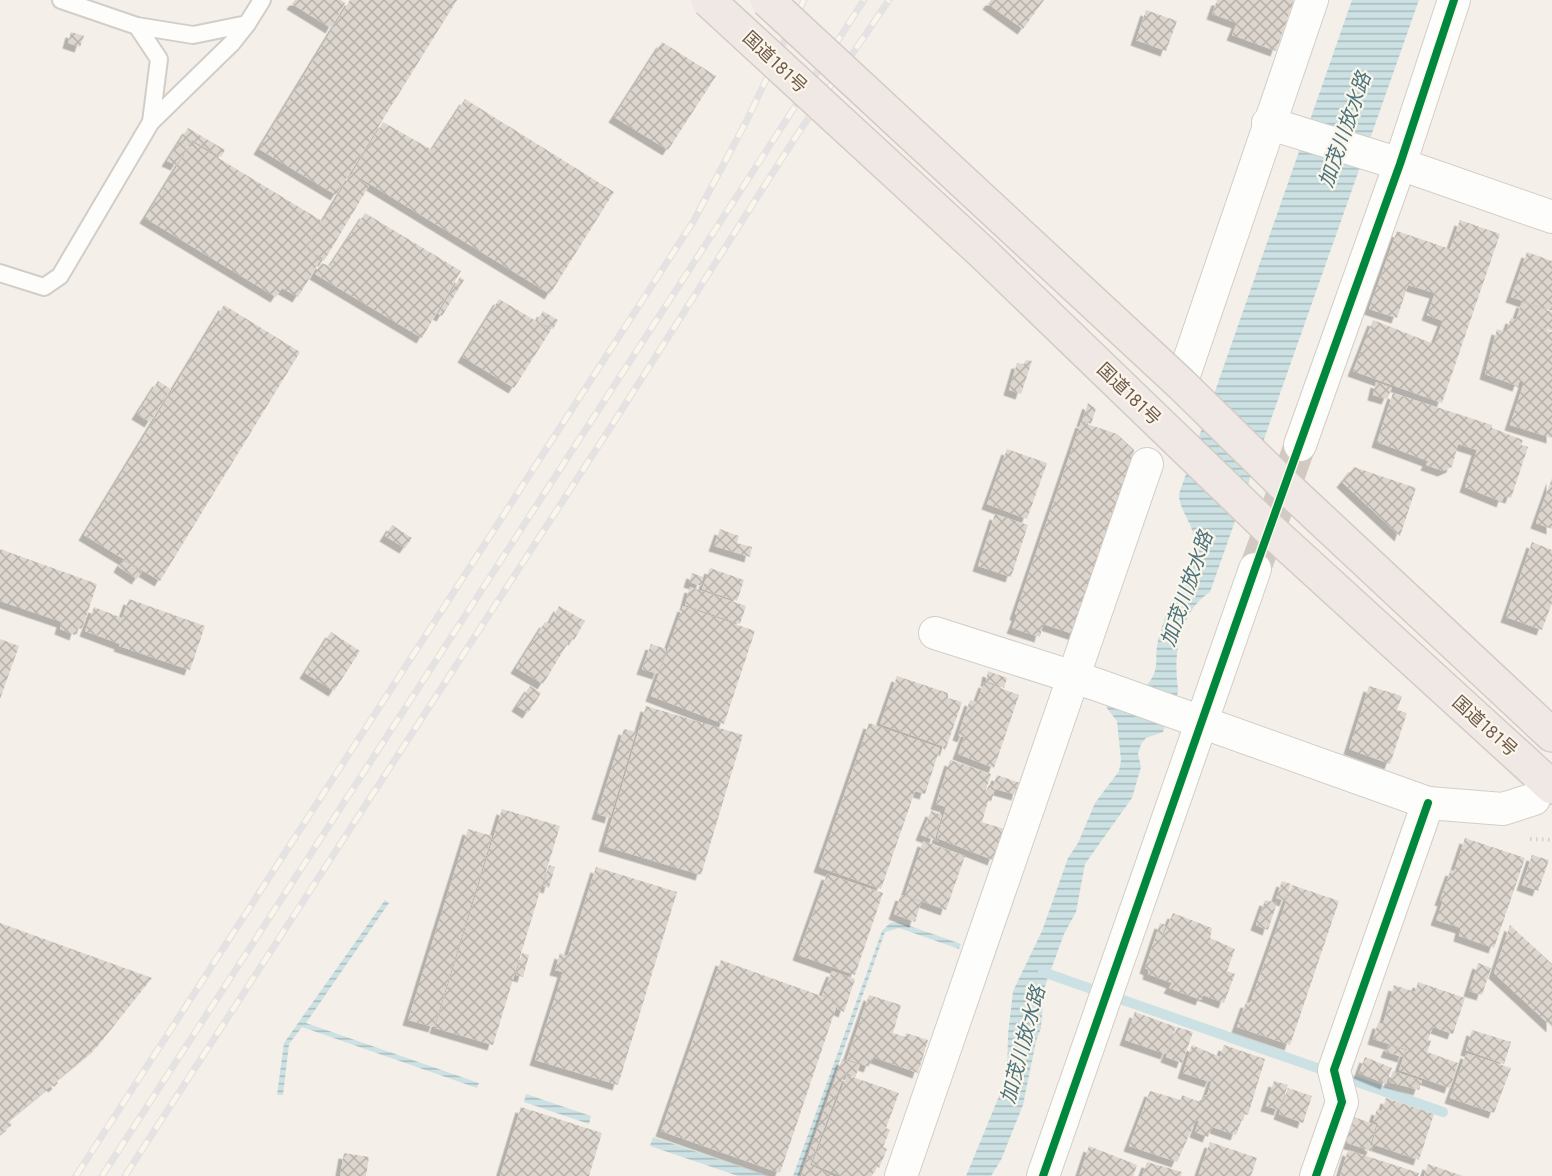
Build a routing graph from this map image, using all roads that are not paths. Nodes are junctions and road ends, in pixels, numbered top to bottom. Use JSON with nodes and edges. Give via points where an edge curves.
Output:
{"nodes":[{"id":1,"x":61,"y":0,"type":"edge"},
{"id":2,"x":262,"y":0,"type":"edge"},
{"id":3,"x":708,"y":0,"type":"edge"},
{"id":4,"x":766,"y":0,"type":"edge"},
{"id":5,"x":1312,"y":0,"type":"edge"},
{"id":6,"x":1454,"y":0,"type":"edge"},
{"id":7,"x":248,"y":24,"type":"junction"},
{"id":8,"x":137,"y":26,"type":"junction"},
{"id":9,"x":151,"y":122,"type":"junction"},
{"id":10,"x":1279,"y":126,"type":"junction"},
{"id":11,"x":1392,"y":163,"type":"junction"},
{"id":12,"x":1552,"y":217,"type":"edge"},
{"id":13,"x":0,"y":273,"type":"edge"},
{"id":14,"x":1181,"y":384,"type":"junction"},
{"id":15,"x":1300,"y":445,"type":"tunnel mouth"},
{"id":16,"x":1147,"y":464,"type":"dead end"},
{"id":17,"x":1254,"y":569,"type":"tunnel mouth"},
{"id":18,"x":935,"y":633,"type":"dead end"},
{"id":19,"x":1084,"y":681,"type":"junction"},
{"id":20,"x":1196,"y":721,"type":"junction"},
{"id":21,"x":1552,"y":735,"type":"edge"},
{"id":22,"x":1543,"y":793,"type":"edge"},
{"id":23,"x":1428,"y":803,"type":"junction"},
{"id":24,"x":901,"y":1176,"type":"edge"},
{"id":25,"x":1043,"y":1176,"type":"edge"},
{"id":26,"x":1316,"y":1176,"type":"edge"}],
"edges":[{"from":1,"to":8,"type":"lane"},
{"from":2,"to":7,"type":"lane"},
{"from":3,"to":22,"type":"highway","name":"国道181号","bridge":true,"via":[[985,255]]},
{"from":4,"to":14,"type":"highway","bridge":true},
{"from":5,"to":10,"type":"street"},
{"from":6,"to":11,"type":"street"},
{"from":7,"to":8,"type":"lane","via":[[193,35]]},
{"from":7,"to":9,"type":"lane"},
{"from":8,"to":9,"type":"lane","via":[[159,59]]},
{"from":9,"to":13,"type":"lane","via":[[60,276],[44,287]]},
{"from":10,"to":11,"type":"street"},
{"from":10,"to":14,"type":"street","via":[[1245,199]]},
{"from":11,"to":12,"type":"street"},
{"from":11,"to":15,"type":"street"},
{"from":14,"to":21,"type":"highway","bridge":true},
{"from":16,"to":19,"type":"street"},
{"from":17,"to":20,"type":"street"},
{"from":18,"to":19,"type":"street"},
{"from":19,"to":20,"type":"street"},
{"from":19,"to":24,"type":"street"},
{"from":20,"to":23,"type":"street"},
{"from":20,"to":25,"type":"street"},
{"from":22,"to":23,"type":"street","via":[[1503,809]]},
{"from":23,"to":26,"type":"street","via":[[1334,1070],[1342,1102]]}]}
